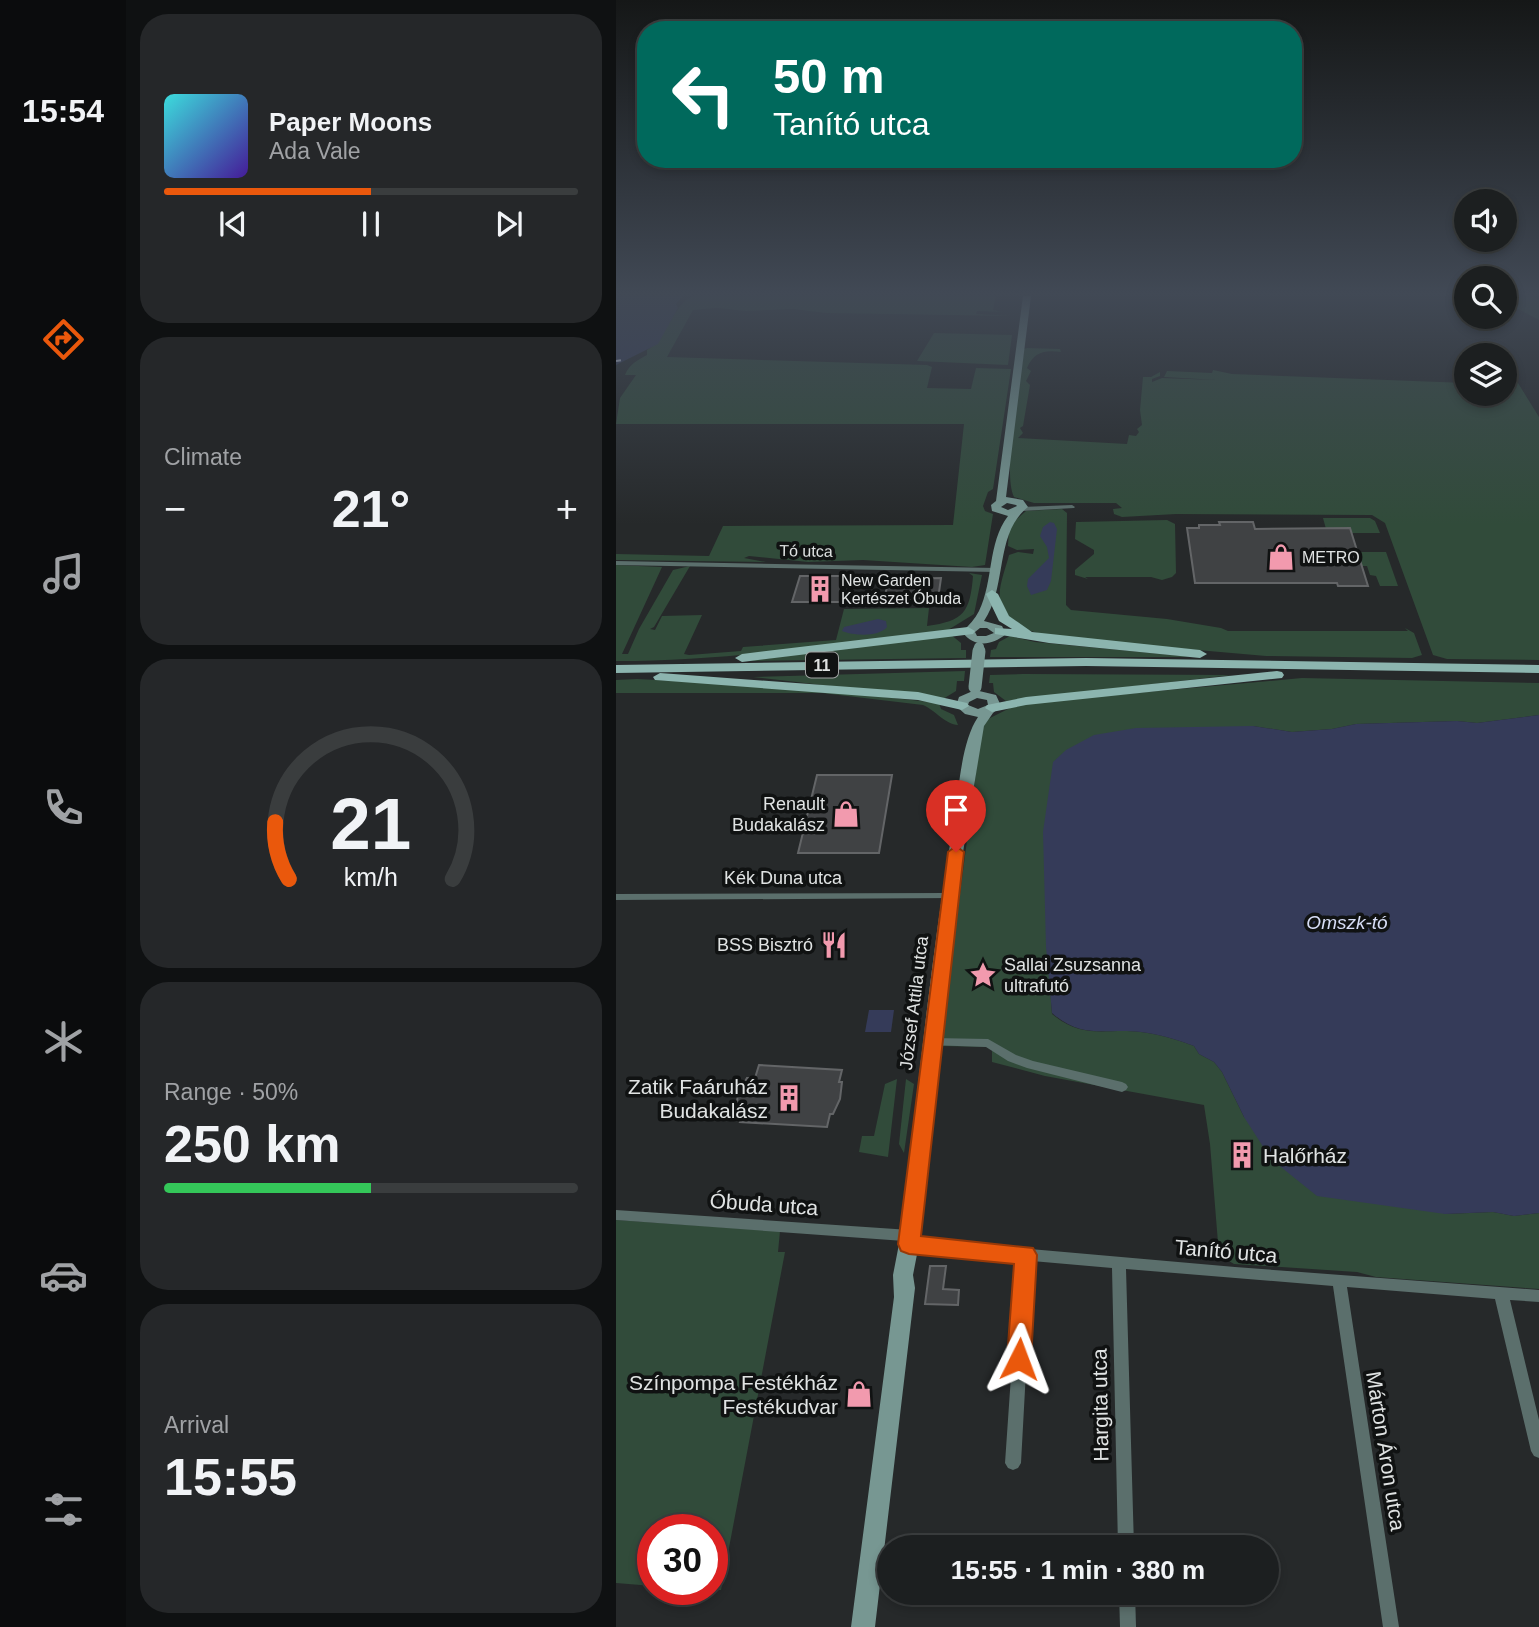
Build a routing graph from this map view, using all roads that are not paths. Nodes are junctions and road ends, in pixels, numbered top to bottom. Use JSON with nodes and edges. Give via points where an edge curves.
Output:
{"nodes":[{"id":1,"x":1019,"y":372,"type":"edge"},
{"id":2,"x":1006,"y":484,"type":"junction"},
{"id":3,"x":1019,"y":506,"type":"junction"},
{"id":4,"x":1001,"y":507,"type":"junction"},
{"id":5,"x":1072,"y":507,"type":"dead end"},
{"id":6,"x":1002,"y":539,"type":"junction"},
{"id":7,"x":616,"y":563,"type":"edge"},
{"id":8,"x":996,"y":570,"type":"junction"},
{"id":9,"x":992,"y":594,"type":"junction"},
{"id":10,"x":983,"y":636,"type":"junction"},
{"id":11,"x":1049,"y":639,"type":"junction"},
{"id":12,"x":1328,"y":668,"type":"junction"},
{"id":13,"x":616,"y":669,"type":"edge"},
{"id":14,"x":1539,"y":670,"type":"edge"},
{"id":15,"x":647,"y":672,"type":"junction"},
{"id":16,"x":616,"y":675,"type":"edge"},
{"id":17,"x":978,"y":700,"type":"junction"},
{"id":18,"x":950,"y":896,"type":"junction"},
{"id":19,"x":616,"y":897,"type":"edge"},
{"id":20,"x":933,"y":1042,"type":"junction"},
{"id":21,"x":1122,"y":1087,"type":"dead end"},
{"id":22,"x":616,"y":1215,"type":"edge"},
{"id":23,"x":909,"y":1247,"type":"junction"},
{"id":24,"x":1026,"y":1255,"type":"junction"},
{"id":25,"x":1119,"y":1262,"type":"junction"},
{"id":26,"x":1339,"y":1280,"type":"junction"},
{"id":27,"x":1501,"y":1293,"type":"junction"},
{"id":28,"x":1539,"y":1296,"type":"edge"},
{"id":29,"x":1539,"y":1451,"type":"edge"},
{"id":30,"x":1013,"y":1462,"type":"dead end"},
{"id":31,"x":1126,"y":1535,"type":"edge"},
{"id":32,"x":1127,"y":1605,"type":"edge"},
{"id":33,"x":863,"y":1627,"type":"edge"},
{"id":34,"x":1128,"y":1627,"type":"edge"},
{"id":35,"x":1391,"y":1627,"type":"edge"}],
"edges":[{"from":1,"to":2,"type":"street"},
{"from":2,"to":3,"type":"street"},
{"from":2,"to":4,"type":"street"},
{"from":3,"to":4,"type":"street"},
{"from":3,"to":5,"type":"street"},
{"from":3,"to":6,"type":"street"},
{"from":4,"to":6,"type":"street"},
{"from":6,"to":8,"type":"street"},
{"from":7,"to":8,"type":"street","name":"Tó utca"},
{"from":8,"to":9,"type":"street"},
{"from":9,"to":10,"type":"street"},
{"from":9,"to":10,"type":"street","name":"József Attila utca","via":[[991,618]]},
{"from":9,"to":11,"type":"main road","via":[[1004,618],[1019,630]]},
{"from":10,"to":11,"type":"main road"},
{"from":10,"to":15,"type":"main road"},
{"from":10,"to":17,"type":"street","name":"József Attila utca","bridge":true},
{"from":11,"to":12,"type":"main road"},
{"from":12,"to":14,"type":"main road","number":"11"},
{"from":12,"to":15,"type":"main road","number":"11"},
{"from":12,"to":17,"type":"main road","via":[[1026,701]]},
{"from":13,"to":15,"type":"main road","number":"11"},
{"from":15,"to":16,"type":"main road","number":"11"},
{"from":15,"to":17,"type":"main road"},
{"from":17,"to":18,"type":"street","name":"József Attila utca","via":[[978,726]]},
{"from":18,"to":19,"type":"street","name":"Kék Duna utca"},
{"from":18,"to":20,"type":"street","name":"József Attila utca"},
{"from":20,"to":21,"type":"street","via":[[988,1043],[1031,1065]]},
{"from":20,"to":23,"type":"street","name":"József Attila utca"},
{"from":22,"to":23,"type":"street","name":"Óbuda utca"},
{"from":23,"to":24,"type":"street","name":"Tanító utca"},
{"from":23,"to":33,"type":"street","name":"József Attila utca"},
{"from":24,"to":25,"type":"street","name":"Tanító utca"},
{"from":24,"to":30,"type":"street"},
{"from":25,"to":26,"type":"street","name":"Tanító utca"},
{"from":25,"to":31,"type":"street","name":"Hargita utca"},
{"from":26,"to":27,"type":"street","name":"Tanító utca"},
{"from":26,"to":35,"type":"street","name":"Márton Áron utca"},
{"from":27,"to":28,"type":"street","name":"Tanító utca"},
{"from":27,"to":29,"type":"street"},
{"from":32,"to":34,"type":"street"}]}
